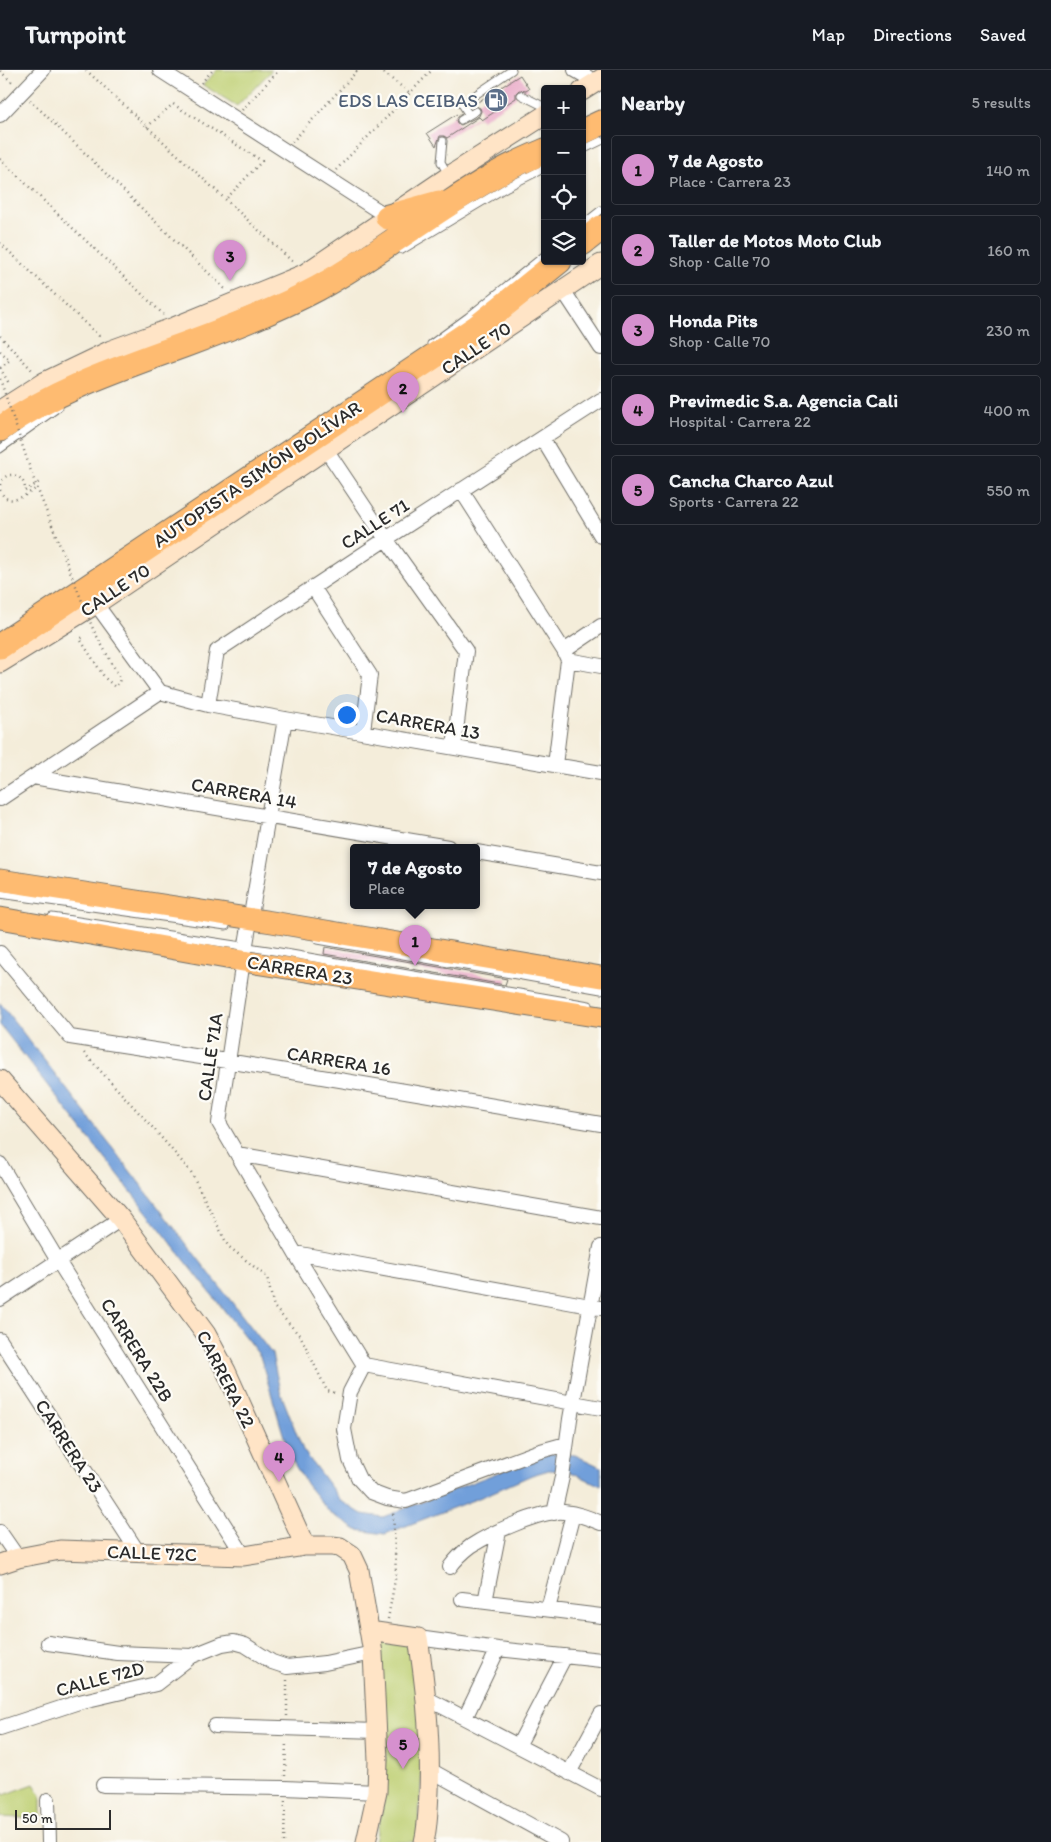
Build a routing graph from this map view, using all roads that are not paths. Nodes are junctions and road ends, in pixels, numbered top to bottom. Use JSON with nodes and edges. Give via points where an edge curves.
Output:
{"nodes":[{"id":1,"x":43,"y":70,"type":"edge"},
{"id":2,"x":160,"y":70,"type":"edge"},
{"id":3,"x":512,"y":70,"type":"edge"},
{"id":4,"x":575,"y":70,"type":"edge"},
{"id":5,"x":593,"y":84,"type":"edge"},
{"id":6,"x":521,"y":95,"type":"dead end"},
{"id":7,"x":541,"y":105,"type":"edge"},
{"id":8,"x":0,"y":116,"type":"edge"},
{"id":9,"x":541,"y":118,"type":"edge"},
{"id":10,"x":461,"y":120,"type":"dead end"},
{"id":11,"x":601,"y":123,"type":"edge"},
{"id":12,"x":586,"y":130,"type":"edge"},
{"id":13,"x":443,"y":141,"type":"dead end"},
{"id":14,"x":601,"y":141,"type":"edge"},
{"id":15,"x":586,"y":148,"type":"edge"},
{"id":16,"x":541,"y":153,"type":"edge"},
{"id":17,"x":541,"y":170,"type":"edge"},
{"id":18,"x":455,"y":186,"type":"junction"},
{"id":19,"x":601,"y":210,"type":"edge"},
{"id":20,"x":388,"y":217,"type":"junction"},
{"id":21,"x":586,"y":222,"type":"edge"},
{"id":22,"x":601,"y":228,"type":"edge"},
{"id":23,"x":586,"y":240,"type":"edge"},
{"id":24,"x":399,"y":252,"type":"dead end"},
{"id":25,"x":541,"y":258,"type":"edge"},
{"id":26,"x":601,"y":264,"type":"edge"},
{"id":27,"x":554,"y":265,"type":"edge"},
{"id":28,"x":531,"y":283,"type":"junction"},
{"id":29,"x":563,"y":290,"type":"junction"},
{"id":30,"x":485,"y":341,"type":"junction"},
{"id":31,"x":601,"y":348,"type":"edge"},
{"id":32,"x":421,"y":350,"type":"dead end"},
{"id":33,"x":601,"y":400,"type":"edge"},
{"id":34,"x":62,"y":405,"type":"dead end"},
{"id":35,"x":0,"y":410,"type":"edge"},
{"id":36,"x":0,"y":429,"type":"edge"},
{"id":37,"x":542,"y":438,"type":"junction"},
{"id":38,"x":0,"y":448,"type":"edge"},
{"id":39,"x":325,"y":448,"type":"junction"},
{"id":40,"x":461,"y":490,"type":"junction"},
{"id":41,"x":601,"y":536,"type":"edge"},
{"id":42,"x":386,"y":539,"type":"junction"},
{"id":43,"x":313,"y":588,"type":"junction"},
{"id":44,"x":96,"y":604,"type":"junction"},
{"id":45,"x":601,"y":626,"type":"edge"},
{"id":46,"x":5,"y":654,"type":"edge"},
{"id":47,"x":566,"y":656,"type":"junction"},
{"id":48,"x":601,"y":666,"type":"edge"},
{"id":49,"x":160,"y":692,"type":"junction"},
{"id":50,"x":208,"y":705,"type":"junction"},
{"id":51,"x":285,"y":719,"type":"junction"},
{"id":52,"x":363,"y":731,"type":"junction"},
{"id":53,"x":454,"y":747,"type":"junction"},
{"id":54,"x":555,"y":765,"type":"junction"},
{"id":55,"x":601,"y":773,"type":"edge"},
{"id":56,"x":33,"y":777,"type":"junction"},
{"id":57,"x":0,"y":799,"type":"edge"},
{"id":58,"x":268,"y":816,"type":"junction"},
{"id":59,"x":431,"y":844,"type":"edge"},
{"id":60,"x":480,"y":853,"type":"edge"},
{"id":61,"x":601,"y":873,"type":"edge"},
{"id":62,"x":0,"y":880,"type":"edge"},
{"id":63,"x":0,"y":894,"type":"edge"},
{"id":64,"x":48,"y":916,"type":"dead end"},
{"id":65,"x":0,"y":918,"type":"edge"},
{"id":66,"x":247,"y":926,"type":"junction"},
{"id":67,"x":310,"y":939,"type":"dead end"},
{"id":68,"x":0,"y":953,"type":"edge"},
{"id":69,"x":245,"y":954,"type":"junction"},
{"id":70,"x":601,"y":977,"type":"edge"},
{"id":71,"x":601,"y":990,"type":"edge"},
{"id":72,"x":601,"y":1006,"type":"edge"},
{"id":73,"x":601,"y":1017,"type":"edge"},
{"id":74,"x":227,"y":1061,"type":"junction"},
{"id":75,"x":0,"y":1080,"type":"edge"},
{"id":76,"x":601,"y":1124,"type":"edge"},
{"id":77,"x":237,"y":1154,"type":"junction"},
{"id":78,"x":0,"y":1164,"type":"edge"},
{"id":79,"x":601,"y":1218,"type":"edge"},
{"id":80,"x":121,"y":1219,"type":"junction"},
{"id":81,"x":601,"y":1247,"type":"edge"},
{"id":82,"x":295,"y":1253,"type":"junction"},
{"id":83,"x":58,"y":1260,"type":"junction"},
{"id":84,"x":0,"y":1300,"type":"edge"},
{"id":85,"x":596,"y":1307,"type":"edge"},
{"id":86,"x":0,"y":1340,"type":"edge"},
{"id":87,"x":364,"y":1365,"type":"junction"},
{"id":88,"x":574,"y":1403,"type":"junction"},
{"id":89,"x":601,"y":1408,"type":"edge"},
{"id":90,"x":566,"y":1446,"type":"junction"},
{"id":91,"x":554,"y":1513,"type":"junction"},
{"id":92,"x":573,"y":1514,"type":"junction"},
{"id":93,"x":601,"y":1523,"type":"edge"},
{"id":94,"x":500,"y":1531,"type":"junction"},
{"id":95,"x":0,"y":1532,"type":"edge"},
{"id":96,"x":305,"y":1546,"type":"junction"},
{"id":97,"x":138,"y":1552,"type":"junction"},
{"id":98,"x":244,"y":1556,"type":"junction"},
{"id":99,"x":9,"y":1561,"type":"edge"},
{"id":100,"x":450,"y":1567,"type":"dead end"},
{"id":101,"x":462,"y":1599,"type":"dead end"},
{"id":102,"x":485,"y":1602,"type":"junction"},
{"id":103,"x":548,"y":1609,"type":"junction"},
{"id":104,"x":601,"y":1616,"type":"edge"},
{"id":105,"x":377,"y":1633,"type":"junction"},
{"id":106,"x":418,"y":1638,"type":"junction"},
{"id":107,"x":48,"y":1643,"type":"dead end"},
{"id":108,"x":498,"y":1649,"type":"junction"},
{"id":109,"x":373,"y":1653,"type":"junction"},
{"id":110,"x":192,"y":1656,"type":"junction"},
{"id":111,"x":565,"y":1656,"type":"junction"},
{"id":112,"x":601,"y":1660,"type":"edge"},
{"id":113,"x":426,"y":1698,"type":"junction"},
{"id":114,"x":601,"y":1714,"type":"edge"},
{"id":115,"x":465,"y":1718,"type":"junction"},
{"id":116,"x":215,"y":1726,"type":"dead end"},
{"id":117,"x":0,"y":1728,"type":"edge"},
{"id":118,"x":377,"y":1731,"type":"junction"},
{"id":119,"x":518,"y":1746,"type":"junction"},
{"id":120,"x":430,"y":1770,"type":"junction"},
{"id":121,"x":569,"y":1773,"type":"junction"},
{"id":122,"x":103,"y":1785,"type":"dead end"},
{"id":123,"x":601,"y":1790,"type":"edge"},
{"id":124,"x":377,"y":1792,"type":"junction"},
{"id":125,"x":48,"y":1800,"type":"dead end"},
{"id":126,"x":429,"y":1840,"type":"edge"},
{"id":127,"x":49,"y":1842,"type":"edge"},
{"id":128,"x":53,"y":1842,"type":"edge"},
{"id":129,"x":366,"y":1842,"type":"edge"},
{"id":130,"x":561,"y":1842,"type":"edge"}],
"edges":[{"from":1,"to":8,"type":"street"},
{"from":2,"to":20,"type":"street"},
{"from":3,"to":10,"type":"lane","via":[[462,104],[472,113]]},
{"from":4,"to":5,"type":"street"},
{"from":6,"to":7,"type":"lane"},
{"from":9,"to":18,"type":"street"},
{"from":11,"to":12,"type":"highway"},
{"from":13,"to":18,"type":"lane","via":[[441,162]]},
{"from":14,"to":15,"type":"lane"},
{"from":16,"to":18,"type":"highway","via":[[498,174]]},
{"from":17,"to":24,"type":"lane"},
{"from":18,"to":20,"type":"highway"},
{"from":18,"to":36,"type":"highway","via":[[406,233],[318,288],[255,318],[123,366],[55,395]]},
{"from":19,"to":21,"type":"lane"},
{"from":20,"to":35,"type":"street","via":[[304,274],[111,350],[44,382]]},
{"from":22,"to":23,"type":"highway"},
{"from":25,"to":32,"type":"lane"},
{"from":26,"to":29,"type":"street","name":"CALLE 70"},
{"from":27,"to":28,"type":"highway","name":"AUTOPISTA SIMÓN BOLÍVAR"},
{"from":28,"to":30,"type":"highway"},
{"from":28,"to":46,"type":"highway","name":"AUTOPISTA SIMÓN BOLÍVAR","via":[[476,328],[35,624]]},
{"from":29,"to":30,"type":"street","name":"CALLE 70"},
{"from":29,"to":31,"type":"street"},
{"from":30,"to":39,"type":"street","name":"CALLE 70"},
{"from":33,"to":37,"type":"street","name":"CALLE 71"},
{"from":34,"to":38,"type":"lane"},
{"from":37,"to":40,"type":"street","name":"CALLE 71"},
{"from":37,"to":41,"type":"street"},
{"from":39,"to":42,"type":"street"},
{"from":39,"to":44,"type":"street","name":"CALLE 70"},
{"from":40,"to":42,"type":"street","name":"CALLE 71"},
{"from":40,"to":47,"type":"street"},
{"from":42,"to":43,"type":"street","name":"CALLE 71"},
{"from":42,"to":53,"type":"street","via":[[466,651]]},
{"from":43,"to":50,"type":"street","name":"CALLE 71","via":[[216,651]]},
{"from":43,"to":52,"type":"street","via":[[370,675]]},
{"from":44,"to":46,"type":"street","name":"CALLE 70"},
{"from":44,"to":49,"type":"street"},
{"from":45,"to":47,"type":"street"},
{"from":47,"to":48,"type":"street"},
{"from":47,"to":54,"type":"street"},
{"from":49,"to":50,"type":"street","name":"CARRERA 13"},
{"from":49,"to":56,"type":"street"},
{"from":50,"to":51,"type":"street","name":"CARRERA 13"},
{"from":51,"to":52,"type":"street","name":"CARRERA 13"},
{"from":51,"to":58,"type":"street","name":"CALLE 71A"},
{"from":52,"to":53,"type":"street","name":"CARRERA 13"},
{"from":53,"to":54,"type":"street","name":"CARRERA 13"},
{"from":54,"to":55,"type":"street","name":"CARRERA 13"},
{"from":56,"to":57,"type":"street"},
{"from":56,"to":58,"type":"street","name":"CARRERA 14"},
{"from":58,"to":59,"type":"street","name":"CARRERA 14"},
{"from":58,"to":66,"type":"street","name":"CALLE 71A"},
{"from":60,"to":61,"type":"street"},
{"from":62,"to":66,"type":"main road"},
{"from":63,"to":66,"type":"lane"},
{"from":64,"to":69,"type":"lane"},
{"from":65,"to":69,"type":"main road","name":"CARRERA 23"},
{"from":66,"to":69,"type":"street","name":"CALLE 71A"},
{"from":66,"to":70,"type":"main road"},
{"from":67,"to":71,"type":"lane"},
{"from":68,"to":74,"type":"street","name":"CARRERA 16","via":[[70,1037]]},
{"from":69,"to":72,"type":"lane"},
{"from":69,"to":73,"type":"main road","name":"CARRERA 23"},
{"from":69,"to":74,"type":"street","name":"CALLE 71A"},
{"from":74,"to":76,"type":"street","name":"CARRERA 16"},
{"from":74,"to":77,"type":"street","name":"CALLE 71A","via":[[219,1123]]},
{"from":75,"to":80,"type":"street","name":"CARRERA 22"},
{"from":77,"to":79,"type":"street"},
{"from":77,"to":82,"type":"street","name":"CALLE 71A"},
{"from":78,"to":83,"type":"street","name":"CARRERA 22B"},
{"from":80,"to":83,"type":"street"},
{"from":80,"to":96,"type":"street","name":"CARRERA 22","via":[[206,1334]]},
{"from":81,"to":85,"type":"street"},
{"from":82,"to":85,"type":"street"},
{"from":82,"to":87,"type":"street","name":"CALLE 71A"},
{"from":83,"to":84,"type":"street"},
{"from":83,"to":98,"type":"street","name":"CARRERA 22B"},
{"from":85,"to":88,"type":"street"},
{"from":86,"to":97,"type":"street","name":"CARRERA 23"},
{"from":87,"to":88,"type":"street"},
{"from":87,"to":90,"type":"street","via":[[350,1392],[344,1429],[350,1460],[359,1479],[371,1492],[406,1501],[537,1452]]},
{"from":88,"to":89,"type":"street"},
{"from":88,"to":90,"type":"street"},
{"from":90,"to":91,"type":"street"},
{"from":91,"to":92,"type":"street"},
{"from":91,"to":94,"type":"street","via":[[537,1516]]},
{"from":92,"to":93,"type":"street"},
{"from":92,"to":103,"type":"street"},
{"from":94,"to":100,"type":"street","via":[[471,1546]]},
{"from":94,"to":102,"type":"street"},
{"from":95,"to":99,"type":"street"},
{"from":96,"to":98,"type":"street","name":"CALLE 72C"},
{"from":96,"to":105,"type":"street","via":[[340,1547],[352,1555]]},
{"from":97,"to":98,"type":"street","name":"CALLE 72C"},
{"from":97,"to":99,"type":"street","name":"CALLE 72C","via":[[60,1550]]},
{"from":101,"to":102,"type":"street"},
{"from":102,"to":103,"type":"street"},
{"from":103,"to":104,"type":"street"},
{"from":105,"to":106,"type":"street"},
{"from":105,"to":109,"type":"street"},
{"from":106,"to":108,"type":"street"},
{"from":106,"to":113,"type":"street"},
{"from":107,"to":110,"type":"street","via":[[118,1653]]},
{"from":108,"to":111,"type":"street"},
{"from":108,"to":115,"type":"street"},
{"from":109,"to":110,"type":"street","name":"CALLE 72D","via":[[287,1667],[234,1642]]},
{"from":109,"to":118,"type":"street"},
{"from":110,"to":117,"type":"street","name":"CALLE 72D","via":[[156,1684],[79,1702]]},
{"from":111,"to":112,"type":"street"},
{"from":111,"to":119,"type":"street"},
{"from":113,"to":115,"type":"street"},
{"from":113,"to":120,"type":"street"},
{"from":114,"to":121,"type":"street"},
{"from":115,"to":119,"type":"street"},
{"from":116,"to":118,"type":"street"},
{"from":118,"to":124,"type":"street"},
{"from":119,"to":121,"type":"street"},
{"from":120,"to":126,"type":"street"},
{"from":120,"to":130,"type":"street"},
{"from":121,"to":123,"type":"street"},
{"from":122,"to":124,"type":"street"},
{"from":124,"to":129,"type":"street"},
{"from":125,"to":127,"type":"street"},
{"from":127,"to":128,"type":"street"}]}
